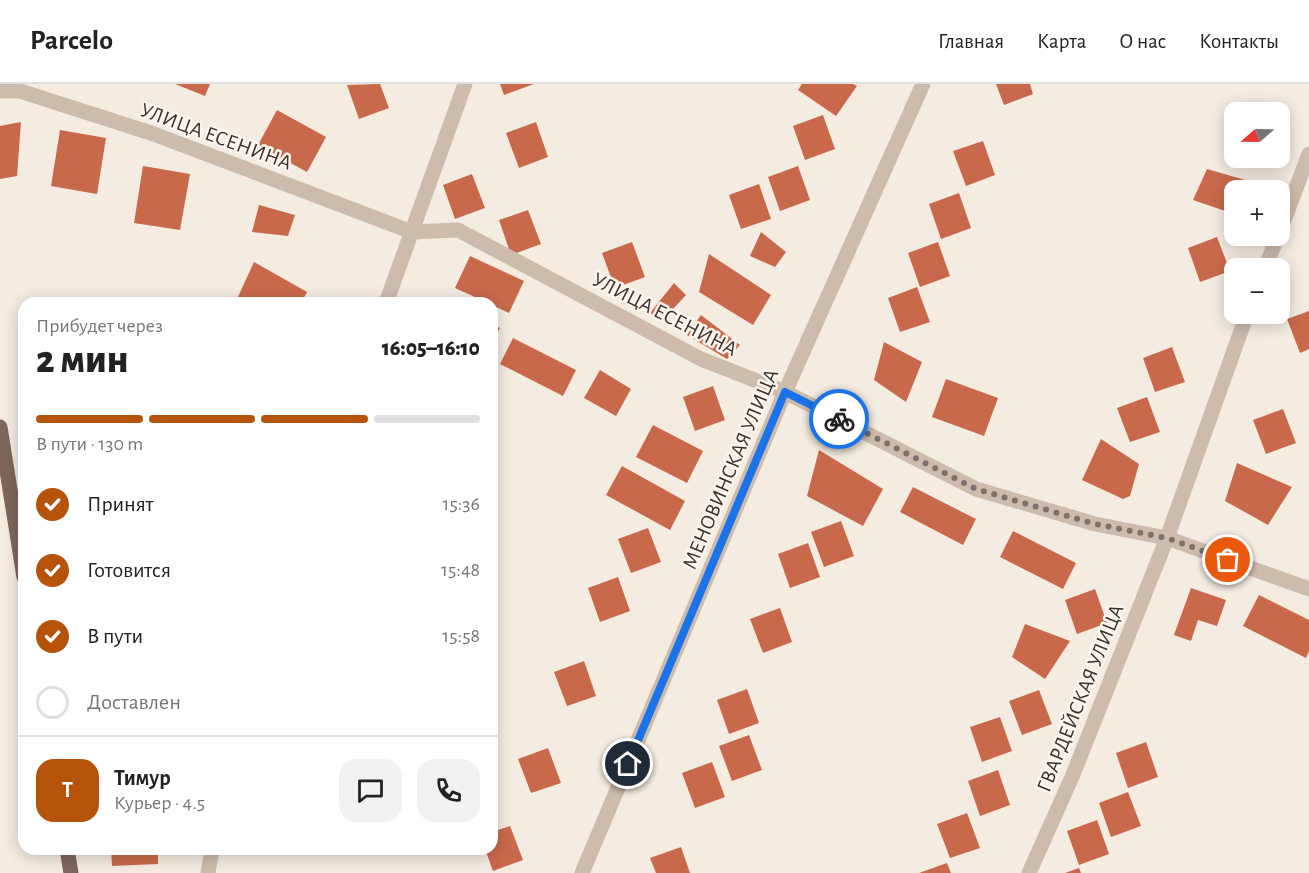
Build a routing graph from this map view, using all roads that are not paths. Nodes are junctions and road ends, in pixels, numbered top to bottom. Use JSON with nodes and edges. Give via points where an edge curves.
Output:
{"nodes":[{"id":1,"x":465,"y":84,"type":"edge"},
{"id":2,"x":923,"y":84,"type":"edge"},
{"id":3,"x":0,"y":91,"type":"edge"},
{"id":4,"x":1309,"y":154,"type":"edge"},
{"id":5,"x":1290,"y":204,"type":"edge"},
{"id":6,"x":412,"y":232,"type":"junction"},
{"id":7,"x":388,"y":297,"type":"edge"},
{"id":8,"x":1243,"y":324,"type":"edge"},
{"id":9,"x":785,"y":392,"type":"junction"},
{"id":10,"x":0,"y":427,"type":"edge"},
{"id":11,"x":1167,"y":538,"type":"junction"},
{"id":12,"x":18,"y":540,"type":"edge"},
{"id":13,"x":1309,"y":589,"type":"edge"},
{"id":14,"x":69,"y":855,"type":"edge"},
{"id":15,"x":211,"y":855,"type":"edge"},
{"id":16,"x":71,"y":873,"type":"edge"},
{"id":17,"x":208,"y":873,"type":"edge"},
{"id":18,"x":582,"y":873,"type":"edge"},
{"id":19,"x":1029,"y":873,"type":"edge"}],
"edges":[{"from":1,"to":6,"type":"street"},
{"from":2,"to":9,"type":"street","name":"МЕНОВИНСКАЯ УЛИЦА"},
{"from":3,"to":6,"type":"street","name":"УЛИЦА ЕСЕНИНА","via":[[20,91],[151,133]]},
{"from":4,"to":5,"type":"street"},
{"from":6,"to":7,"type":"street"},
{"from":6,"to":9,"type":"street","name":"УЛИЦА ЕСЕНИНА","via":[[458,230],[701,359]]},
{"from":8,"to":11,"type":"street","name":"ГВАРДЕЙСКАЯ УЛИЦА"},
{"from":9,"to":11,"type":"street","name":"УЛИЦА ЕСЕНИНА","via":[[976,489],[1095,524]]},
{"from":9,"to":18,"type":"street","name":"МЕНОВИНСКАЯ УЛИЦА"},
{"from":10,"to":12,"type":"main road"},
{"from":11,"to":13,"type":"street","name":"УЛИЦА ЕСЕНИНА"},
{"from":11,"to":19,"type":"street","name":"ГВАРДЕЙСКАЯ УЛИЦА","via":[[1072,777]]},
{"from":14,"to":16,"type":"main road"},
{"from":15,"to":17,"type":"street"}]}
